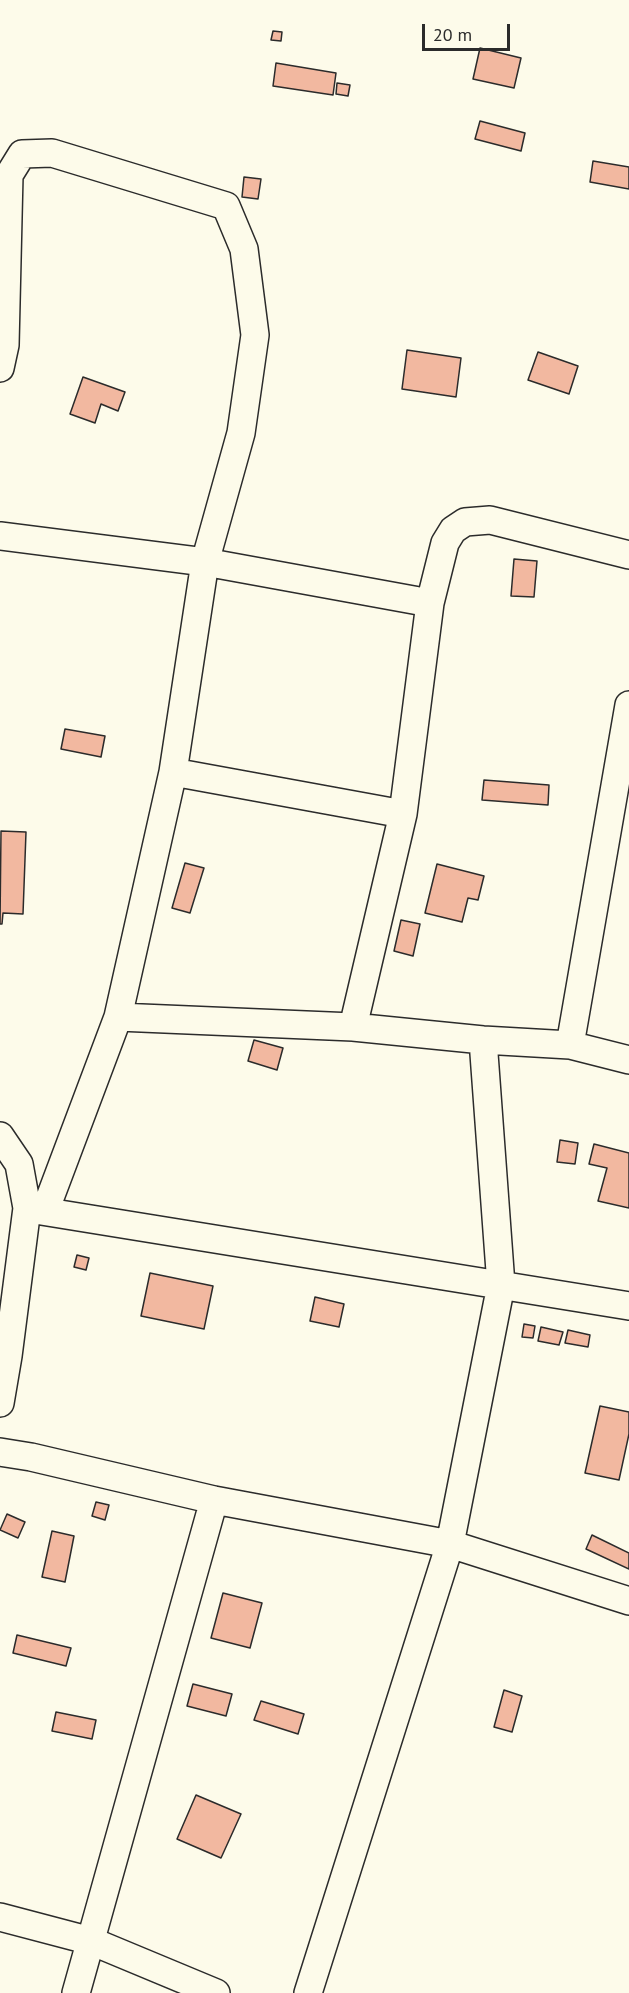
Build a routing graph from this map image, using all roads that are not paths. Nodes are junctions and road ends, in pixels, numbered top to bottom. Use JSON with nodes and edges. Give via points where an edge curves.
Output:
{"nodes":[{"id":1,"x":2,"y":353,"type":"edge"},
{"id":2,"x":0,"y":536,"type":"edge"},
{"id":3,"x":629,"y":555,"type":"edge"},
{"id":4,"x":205,"y":562,"type":"junction"},
{"id":5,"x":430,"y":603,"type":"junction"},
{"id":6,"x":629,"y":705,"type":"edge"},
{"id":7,"x":173,"y":772,"type":"junction"},
{"id":8,"x":403,"y":814,"type":"junction"},
{"id":9,"x":118,"y":1017,"type":"junction"},
{"id":10,"x":354,"y":1027,"type":"junction"},
{"id":11,"x":483,"y":1040,"type":"junction"},
{"id":12,"x":570,"y":1045,"type":"junction"},
{"id":13,"x":629,"y":1060,"type":"edge"},
{"id":14,"x":0,"y":1136,"type":"edge"},
{"id":15,"x":36,"y":1210,"type":"junction"},
{"id":16,"x":501,"y":1285,"type":"junction"},
{"id":17,"x":629,"y":1306,"type":"edge"},
{"id":18,"x":0,"y":1403,"type":"edge"},
{"id":19,"x":0,"y":1452,"type":"edge"},
{"id":20,"x":214,"y":1500,"type":"junction"},
{"id":21,"x":450,"y":1544,"type":"junction"},
{"id":22,"x":629,"y":1601,"type":"edge"},
{"id":23,"x":0,"y":1917,"type":"edge"},
{"id":24,"x":91,"y":1941,"type":"junction"},
{"id":25,"x":76,"y":1993,"type":"edge"},
{"id":26,"x":216,"y":1993,"type":"edge"},
{"id":27,"x":308,"y":1993,"type":"edge"}],
"edges":[{"from":1,"to":4,"type":"street","via":[[9,175],[22,154],[52,153],[226,206],[244,249],[255,335],[241,433]]},
{"from":2,"to":4,"type":"street"},
{"from":3,"to":5,"type":"street","via":[[490,520],[465,522],[453,530],[445,543]]},
{"from":4,"to":5,"type":"street"},
{"from":4,"to":7,"type":"street"},
{"from":5,"to":8,"type":"street"},
{"from":6,"to":12,"type":"street"},
{"from":7,"to":8,"type":"street"},
{"from":7,"to":9,"type":"street"},
{"from":8,"to":10,"type":"street"},
{"from":9,"to":10,"type":"street"},
{"from":9,"to":15,"type":"street"},
{"from":10,"to":11,"type":"street"},
{"from":11,"to":12,"type":"street"},
{"from":11,"to":16,"type":"street"},
{"from":12,"to":13,"type":"street"},
{"from":14,"to":15,"type":"street","via":[[19,1164]]},
{"from":15,"to":16,"type":"street"},
{"from":15,"to":18,"type":"street"},
{"from":16,"to":17,"type":"street"},
{"from":16,"to":21,"type":"street"},
{"from":19,"to":20,"type":"street"},
{"from":20,"to":21,"type":"street"},
{"from":20,"to":24,"type":"street"},
{"from":21,"to":22,"type":"street"},
{"from":21,"to":27,"type":"street"},
{"from":23,"to":24,"type":"street"},
{"from":24,"to":25,"type":"street"},
{"from":24,"to":26,"type":"street"}]}
